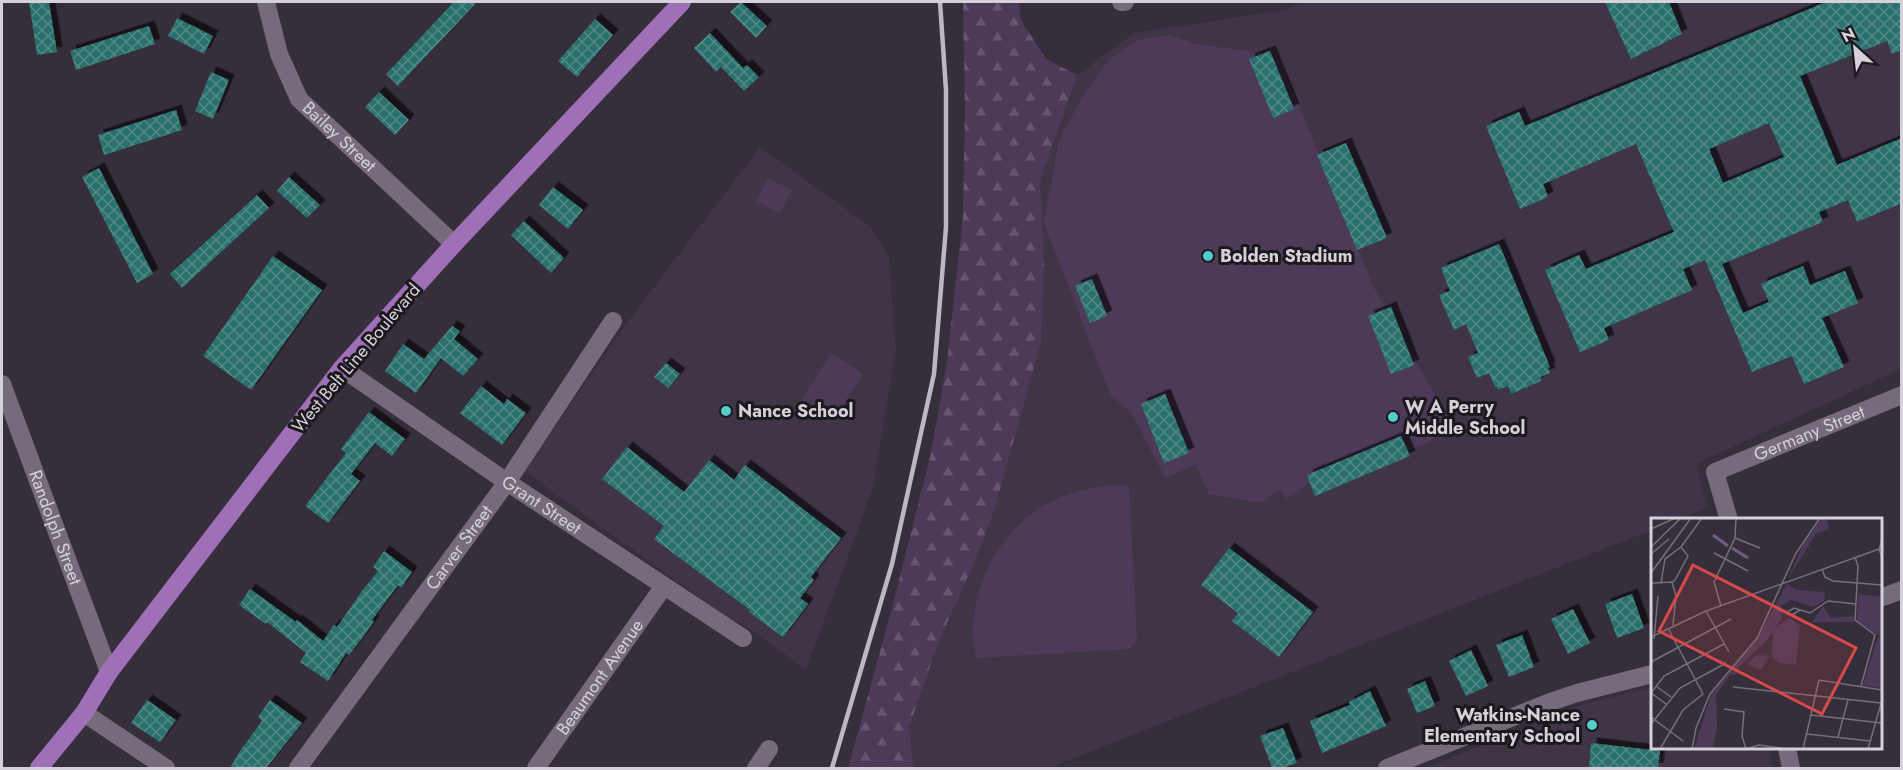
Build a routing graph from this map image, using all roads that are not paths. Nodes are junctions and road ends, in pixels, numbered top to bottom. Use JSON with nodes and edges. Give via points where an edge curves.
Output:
{"nodes":[{"id":1,"x":266,"y":2,"type":"edge"},
{"id":2,"x":682,"y":2,"type":"edge"},
{"id":3,"x":454,"y":244,"type":"junction"},
{"id":4,"x":613,"y":321,"type":"dead end"},
{"id":5,"x":342,"y":368,"type":"junction"},
{"id":6,"x":2,"y":384,"type":"edge"},
{"id":7,"x":1902,"y":395,"type":"edge"},
{"id":8,"x":507,"y":482,"type":"junction"},
{"id":9,"x":1729,"y":518,"type":"edge"},
{"id":10,"x":664,"y":586,"type":"junction"},
{"id":11,"x":1902,"y":590,"type":"edge"},
{"id":12,"x":1882,"y":598,"type":"edge"},
{"id":13,"x":743,"y":638,"type":"dead end"},
{"id":14,"x":109,"y":672,"type":"junction"},
{"id":15,"x":1651,"y":675,"type":"edge"},
{"id":16,"x":84,"y":713,"type":"junction"},
{"id":17,"x":68,"y":734,"type":"junction"},
{"id":18,"x":769,"y":749,"type":"dead end"},
{"id":19,"x":1787,"y":749,"type":"edge"},
{"id":20,"x":39,"y":768,"type":"edge"},
{"id":21,"x":55,"y":768,"type":"edge"},
{"id":22,"x":166,"y":768,"type":"edge"},
{"id":23,"x":298,"y":768,"type":"edge"},
{"id":24,"x":536,"y":768,"type":"edge"},
{"id":25,"x":756,"y":768,"type":"edge"},
{"id":26,"x":1387,"y":768,"type":"edge"},
{"id":27,"x":1791,"y":768,"type":"edge"}],
"edges":[{"from":1,"to":3,"type":"street","name":"Bailey Street","via":[[279,54],[300,99]]},
{"from":2,"to":3,"type":"main road","name":"West Belt Line Boulevard"},
{"from":3,"to":5,"type":"main road","name":"West Belt Line Boulevard"},
{"from":4,"to":8,"type":"street","name":"Carver Street"},
{"from":5,"to":8,"type":"street","name":"Grant Street"},
{"from":5,"to":14,"type":"main road","name":"West Belt Line Boulevard"},
{"from":6,"to":14,"type":"street","name":"Randolph Street"},
{"from":7,"to":9,"type":"street","name":"Germany Street","via":[[1715,472]]},
{"from":8,"to":10,"type":"street","name":"Grant Street"},
{"from":8,"to":23,"type":"street","name":"Carver Street"},
{"from":10,"to":13,"type":"street","name":"Grant Street"},
{"from":10,"to":24,"type":"street","name":"Beaumont Avenue"},
{"from":11,"to":12,"type":"street"},
{"from":14,"to":16,"type":"main road","name":"West Belt Line Boulevard"},
{"from":15,"to":26,"type":"street","via":[[1551,702]]},
{"from":16,"to":17,"type":"main road","name":"West Belt Line Boulevard"},
{"from":16,"to":22,"type":"street"},
{"from":17,"to":20,"type":"main road","name":"West Belt Line Boulevard"},
{"from":17,"to":21,"type":"main road"},
{"from":18,"to":25,"type":"street"},
{"from":19,"to":27,"type":"street"}]}
